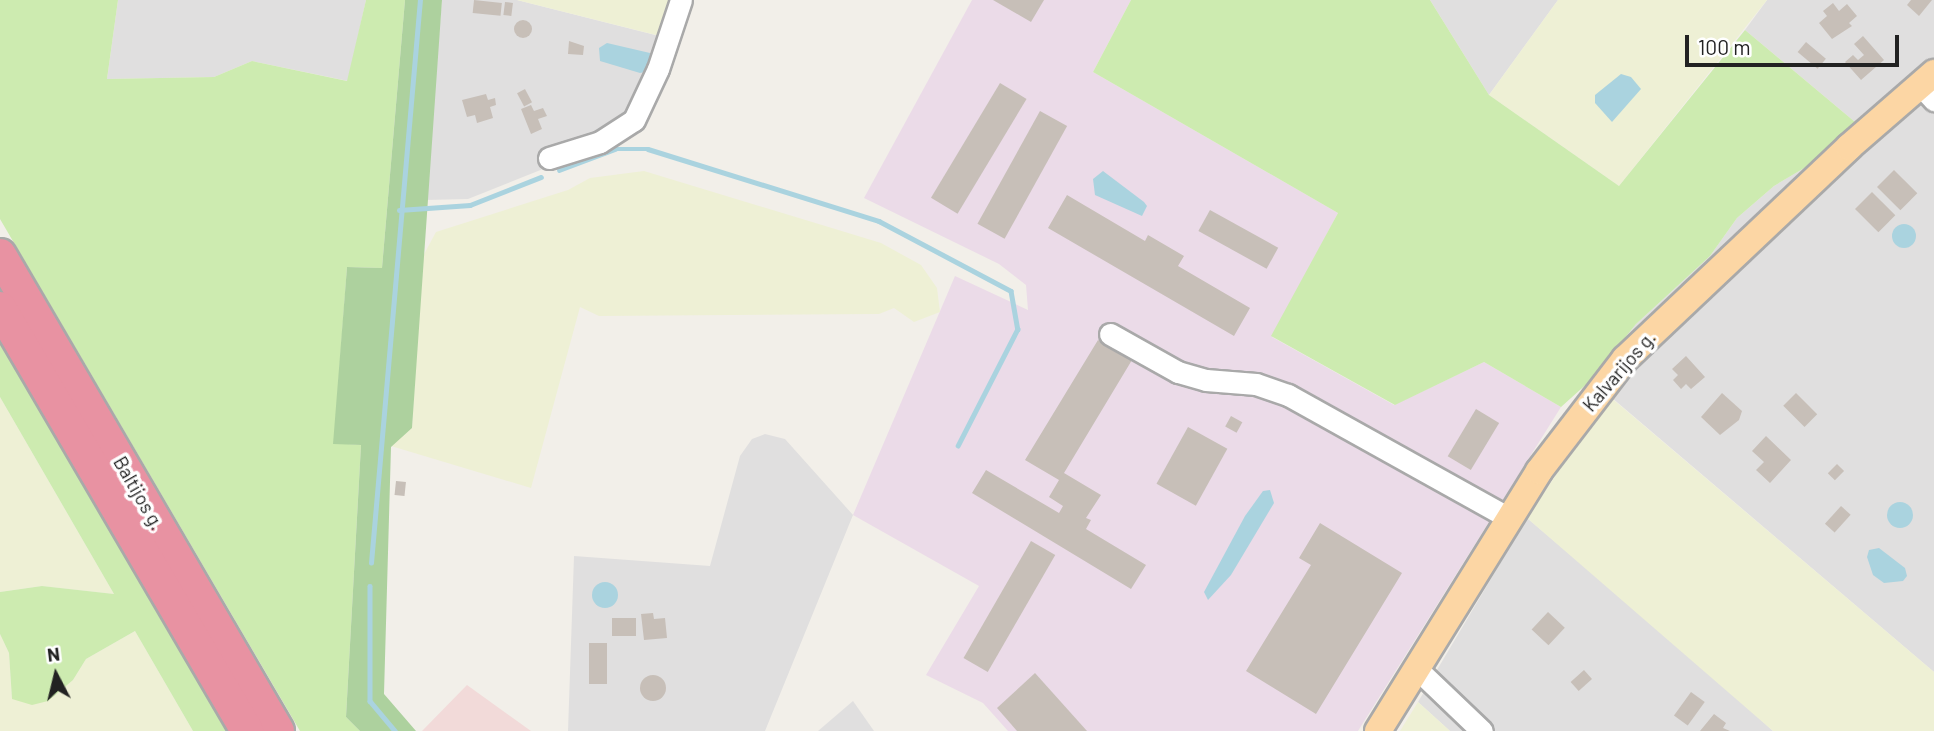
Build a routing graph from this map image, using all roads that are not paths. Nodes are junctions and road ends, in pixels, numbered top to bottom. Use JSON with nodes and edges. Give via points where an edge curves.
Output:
{"nodes":[{"id":1,"x":681,"y":0,"type":"edge"},
{"id":2,"x":1929,"y":86,"type":"edge"},
{"id":3,"x":549,"y":158,"type":"dead end"},
{"id":4,"x":0,"y":255,"type":"edge"},
{"id":5,"x":0,"y":308,"type":"edge"},
{"id":6,"x":1110,"y":334,"type":"dead end"},
{"id":7,"x":1509,"y":518,"type":"junction"},
{"id":8,"x":1416,"y":668,"type":"junction"},
{"id":9,"x":247,"y":731,"type":"edge"},
{"id":10,"x":278,"y":731,"type":"edge"},
{"id":11,"x":1378,"y":731,"type":"edge"},
{"id":12,"x":1482,"y":731,"type":"edge"}],
"edges":[{"from":1,"to":3,"type":"street","via":[[634,120],[600,142]]},
{"from":2,"to":7,"type":"main road","name":"Kalvarijos g.","via":[[1628,357],[1571,425]]},
{"from":4,"to":10,"type":"highway","name":"Baltijos g."},
{"from":5,"to":9,"type":"highway","name":"Baltijos g."},
{"from":6,"to":7,"type":"street","via":[[1178,372],[1206,380],[1256,384],[1288,395]]},
{"from":7,"to":8,"type":"main road","name":"Kalvarijos g."},
{"from":8,"to":11,"type":"main road","name":"Kalvarijos g."},
{"from":8,"to":12,"type":"street"}]}
